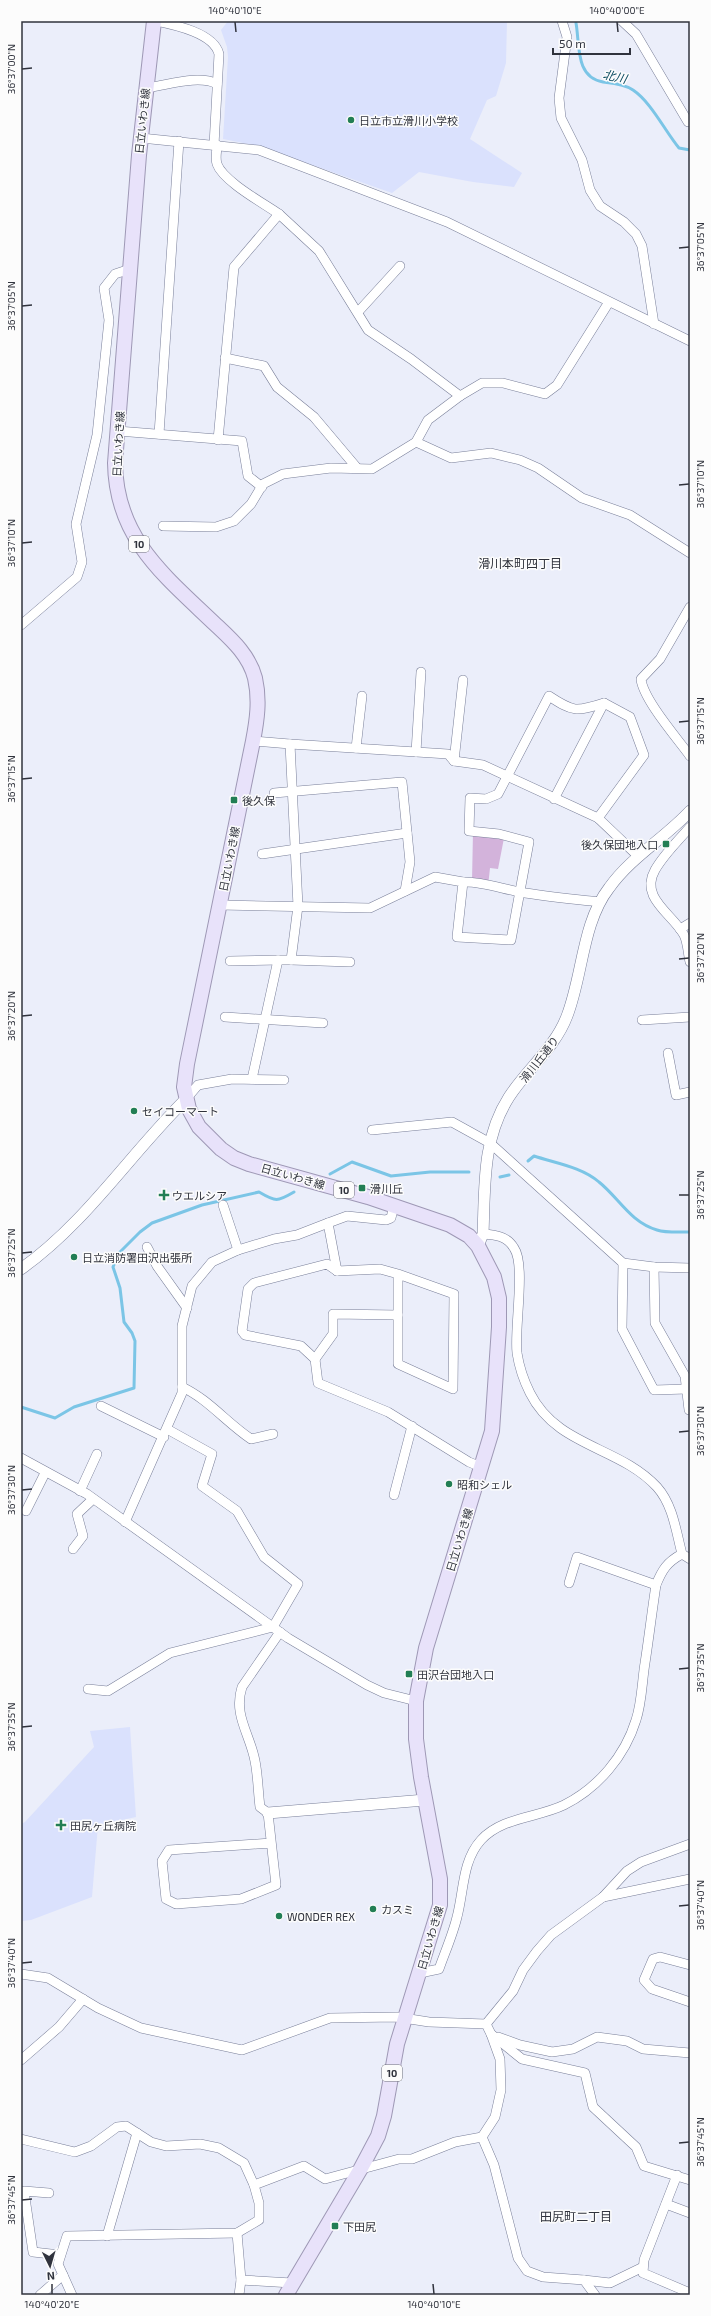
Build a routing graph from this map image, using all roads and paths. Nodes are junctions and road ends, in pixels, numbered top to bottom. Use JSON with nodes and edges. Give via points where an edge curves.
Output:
{"nodes":[{"id":1,"x":155,"y":21,"type":"edge"},
{"id":2,"x":562,"y":21,"type":"edge"},
{"id":3,"x":622,"y":21,"type":"edge"},
{"id":4,"x":217,"y":84,"type":"junction"},
{"id":5,"x":146,"y":86,"type":"junction"},
{"id":6,"x":688,"y":122,"type":"dead end"},
{"id":7,"x":140,"y":138,"type":"junction"},
{"id":8,"x":179,"y":141,"type":"junction"},
{"id":9,"x":216,"y":145,"type":"junction"},
{"id":10,"x":279,"y":214,"type":"junction"},
{"id":11,"x":400,"y":266,"type":"dead end"},
{"id":12,"x":130,"y":269,"type":"junction"},
{"id":13,"x":609,"y":302,"type":"junction"},
{"id":14,"x":358,"y":312,"type":"junction"},
{"id":15,"x":654,"y":324,"type":"junction"},
{"id":16,"x":690,"y":341,"type":"edge"},
{"id":17,"x":226,"y":358,"type":"junction"},
{"id":18,"x":460,"y":396,"type":"junction"},
{"id":19,"x":118,"y":431,"type":"junction"},
{"id":20,"x":159,"y":434,"type":"junction"},
{"id":21,"x":218,"y":440,"type":"junction"},
{"id":22,"x":416,"y":442,"type":"junction"},
{"id":23,"x":357,"y":468,"type":"junction"},
{"id":24,"x":262,"y":487,"type":"junction"},
{"id":25,"x":162,"y":526,"type":"dead end"},
{"id":26,"x":690,"y":553,"type":"edge"},
{"id":27,"x":690,"y":607,"type":"edge"},
{"id":28,"x":21,"y":625,"type":"edge"},
{"id":29,"x":421,"y":672,"type":"dead end"},
{"id":30,"x":463,"y":680,"type":"dead end"},
{"id":31,"x":362,"y":696,"type":"dead end"},
{"id":32,"x":604,"y":703,"type":"junction"},
{"id":33,"x":253,"y":741,"type":"junction"},
{"id":34,"x":290,"y":744,"type":"junction"},
{"id":35,"x":356,"y":748,"type":"junction"},
{"id":36,"x":416,"y":752,"type":"junction"},
{"id":37,"x":690,"y":756,"type":"edge"},
{"id":38,"x":454,"y":761,"type":"junction"},
{"id":39,"x":508,"y":777,"type":"junction"},
{"id":40,"x":293,"y":790,"type":"junction"},
{"id":41,"x":274,"y":793,"type":"dead end"},
{"id":42,"x":554,"y":799,"type":"junction"},
{"id":43,"x":690,"y":811,"type":"edge"},
{"id":44,"x":598,"y":818,"type":"junction"},
{"id":45,"x":690,"y":827,"type":"edge"},
{"id":46,"x":407,"y":833,"type":"junction"},
{"id":47,"x":296,"y":850,"type":"junction"},
{"id":48,"x":262,"y":854,"type":"dead end"},
{"id":49,"x":638,"y":856,"type":"junction"},
{"id":50,"x":463,"y":882,"type":"junction"},
{"id":51,"x":405,"y":891,"type":"junction"},
{"id":52,"x":522,"y":892,"type":"junction"},
{"id":53,"x":600,"y":902,"type":"junction"},
{"id":54,"x":220,"y":905,"type":"junction"},
{"id":55,"x":298,"y":906,"type":"junction"},
{"id":56,"x":690,"y":923,"type":"edge"},
{"id":57,"x":680,"y":928,"type":"junction"},
{"id":58,"x":689,"y":957,"type":"edge"},
{"id":59,"x":278,"y":960,"type":"junction"},
{"id":60,"x":291,"y":960,"type":"junction"},
{"id":61,"x":230,"y":961,"type":"dead end"},
{"id":62,"x":350,"y":962,"type":"dead end"},
{"id":63,"x":225,"y":1017,"type":"dead end"},
{"id":64,"x":690,"y":1017,"type":"edge"},
{"id":65,"x":642,"y":1020,"type":"dead end"},
{"id":66,"x":264,"y":1021,"type":"junction"},
{"id":67,"x":323,"y":1023,"type":"dead end"},
{"id":68,"x":668,"y":1052,"type":"dead end"},
{"id":69,"x":252,"y":1079,"type":"junction"},
{"id":70,"x":284,"y":1080,"type":"dead end"},
{"id":71,"x":690,"y":1092,"type":"edge"},
{"id":72,"x":186,"y":1099,"type":"junction"},
{"id":73,"x":372,"y":1130,"type":"dead end"},
{"id":74,"x":490,"y":1143,"type":"junction"},
{"id":75,"x":223,"y":1205,"type":"dead end"},
{"id":76,"x":394,"y":1205,"type":"junction"},
{"id":77,"x":328,"y":1223,"type":"junction"},
{"id":78,"x":480,"y":1240,"type":"junction"},
{"id":79,"x":147,"y":1247,"type":"dead end"},
{"id":80,"x":238,"y":1250,"type":"junction"},
{"id":81,"x":623,"y":1262,"type":"junction"},
{"id":82,"x":654,"y":1267,"type":"junction"},
{"id":83,"x":21,"y":1268,"type":"edge"},
{"id":84,"x":690,"y":1268,"type":"edge"},
{"id":85,"x":337,"y":1271,"type":"junction"},
{"id":86,"x":398,"y":1274,"type":"junction"},
{"id":87,"x":187,"y":1308,"type":"junction"},
{"id":88,"x":398,"y":1315,"type":"junction"},
{"id":89,"x":315,"y":1358,"type":"junction"},
{"id":90,"x":182,"y":1387,"type":"junction"},
{"id":91,"x":687,"y":1389,"type":"junction"},
{"id":92,"x":101,"y":1406,"type":"dead end"},
{"id":93,"x":689,"y":1410,"type":"edge"},
{"id":94,"x":412,"y":1426,"type":"junction"},
{"id":95,"x":166,"y":1433,"type":"junction"},
{"id":96,"x":273,"y":1434,"type":"dead end"},
{"id":97,"x":97,"y":1454,"type":"dead end"},
{"id":98,"x":21,"y":1458,"type":"edge"},
{"id":99,"x":481,"y":1467,"type":"junction"},
{"id":100,"x":46,"y":1473,"type":"junction"},
{"id":101,"x":80,"y":1491,"type":"junction"},
{"id":102,"x":394,"y":1495,"type":"dead end"},
{"id":103,"x":93,"y":1499,"type":"junction"},
{"id":104,"x":26,"y":1511,"type":"dead end"},
{"id":105,"x":125,"y":1522,"type":"junction"},
{"id":106,"x":73,"y":1549,"type":"dead end"},
{"id":107,"x":682,"y":1554,"type":"junction"},
{"id":108,"x":690,"y":1559,"type":"edge"},
{"id":109,"x":569,"y":1583,"type":"dead end"},
{"id":110,"x":656,"y":1585,"type":"junction"},
{"id":111,"x":277,"y":1629,"type":"junction"},
{"id":112,"x":88,"y":1689,"type":"dead end"},
{"id":113,"x":416,"y":1701,"type":"junction"},
{"id":114,"x":425,"y":1800,"type":"junction"},
{"id":115,"x":268,"y":1813,"type":"junction"},
{"id":116,"x":271,"y":1843,"type":"junction"},
{"id":117,"x":690,"y":1844,"type":"edge"},
{"id":118,"x":690,"y":1879,"type":"edge"},
{"id":119,"x":603,"y":1897,"type":"junction"},
{"id":120,"x":690,"y":1965,"type":"edge"},
{"id":121,"x":420,"y":1972,"type":"junction"},
{"id":122,"x":21,"y":1974,"type":"edge"},
{"id":123,"x":83,"y":1999,"type":"junction"},
{"id":124,"x":690,"y":2002,"type":"edge"},
{"id":125,"x":405,"y":2018,"type":"junction"},
{"id":126,"x":486,"y":2024,"type":"junction"},
{"id":127,"x":491,"y":2034,"type":"junction"},
{"id":128,"x":690,"y":2053,"type":"edge"},
{"id":129,"x":21,"y":2060,"type":"edge"},
{"id":130,"x":137,"y":2133,"type":"junction"},
{"id":131,"x":482,"y":2137,"type":"junction"},
{"id":132,"x":21,"y":2139,"type":"edge"},
{"id":133,"x":360,"y":2170,"type":"junction"},
{"id":134,"x":676,"y":2175,"type":"junction"},
{"id":135,"x":690,"y":2180,"type":"edge"},
{"id":136,"x":254,"y":2185,"type":"junction"},
{"id":137,"x":49,"y":2193,"type":"dead end"},
{"id":138,"x":666,"y":2204,"type":"junction"},
{"id":139,"x":690,"y":2213,"type":"edge"},
{"id":140,"x":237,"y":2233,"type":"junction"},
{"id":141,"x":106,"y":2236,"type":"junction"},
{"id":142,"x":60,"y":2255,"type":"junction"},
{"id":143,"x":643,"y":2267,"type":"junction"},
{"id":144,"x":63,"y":2275,"type":"junction"},
{"id":145,"x":241,"y":2280,"type":"junction"},
{"id":146,"x":584,"y":2280,"type":"junction"},
{"id":147,"x":289,"y":2289,"type":"edge"},
{"id":148,"x":689,"y":2289,"type":"edge"},
{"id":149,"x":40,"y":2295,"type":"edge"},
{"id":150,"x":72,"y":2295,"type":"edge"},
{"id":151,"x":239,"y":2295,"type":"edge"},
{"id":152,"x":595,"y":2295,"type":"edge"}],
"edges":[{"from":1,"to":4,"type":"street","via":[[202,36],[213,43],[219,54]]},
{"from":1,"to":5,"type":"main road","name":"日立いわき線","number":"10"},
{"from":2,"to":15,"type":"street","via":[[567,37],[559,98],[561,118],[582,160],[590,190],[600,206],[624,222],[636,234],[642,246]]},
{"from":3,"to":6,"type":"street","via":[[636,34]]},
{"from":4,"to":5,"type":"street","via":[[193,81]]},
{"from":4,"to":9,"type":"street"},
{"from":5,"to":7,"type":"main road","name":"日立いわき線","number":"10"},
{"from":7,"to":8,"type":"street"},
{"from":7,"to":12,"type":"main road","name":"日立いわき線","number":"10"},
{"from":8,"to":9,"type":"street"},
{"from":8,"to":20,"type":"street"},
{"from":9,"to":10,"type":"street","via":[[219,169],[238,186]]},
{"from":9,"to":13,"type":"street","via":[[259,150],[446,222]]},
{"from":10,"to":14,"type":"street","via":[[320,252]]},
{"from":10,"to":17,"type":"street","via":[[234,267]]},
{"from":11,"to":14,"type":"street"},
{"from":12,"to":19,"type":"main road","name":"日立いわき線","number":"10"},
{"from":12,"to":28,"type":"street","via":[[115,274],[104,288],[109,320],[97,435],[76,524],[82,562],[77,577]]},
{"from":13,"to":15,"type":"street"},
{"from":13,"to":18,"type":"street","via":[[557,386],[545,394],[503,383],[482,383]]},
{"from":14,"to":18,"type":"street","via":[[368,330]]},
{"from":15,"to":16,"type":"street"},
{"from":17,"to":21,"type":"street"},
{"from":17,"to":23,"type":"street","via":[[264,366],[278,387],[314,417]]},
{"from":18,"to":22,"type":"street","via":[[428,420]]},
{"from":19,"to":20,"type":"street"},
{"from":19,"to":33,"type":"main road","name":"日立いわき線","number":"10","via":[[117,485],[128,524],[158,570],[239,646],[248,661],[255,677],[258,704]]},
{"from":20,"to":21,"type":"street"},
{"from":21,"to":24,"type":"street","via":[[242,441],[248,476]]},
{"from":22,"to":23,"type":"street","via":[[372,469]]},
{"from":22,"to":26,"type":"street","via":[[451,458],[491,454],[520,460],[538,468],[582,498],[630,515]]},
{"from":23,"to":24,"type":"street","via":[[331,468],[283,474]]},
{"from":24,"to":25,"type":"street","via":[[251,504],[234,520],[216,527]]},
{"from":27,"to":37,"type":"street","via":[[660,659],[641,679],[650,702]]},
{"from":29,"to":36,"type":"street"},
{"from":30,"to":38,"type":"street"},
{"from":31,"to":35,"type":"street"},
{"from":32,"to":39,"type":"street","via":[[584,710],[569,709],[549,696]]},
{"from":32,"to":42,"type":"street"},
{"from":32,"to":44,"type":"street","via":[[630,717],[644,755]]},
{"from":33,"to":34,"type":"street"},
{"from":33,"to":54,"type":"main road","name":"日立いわき線","number":"10"},
{"from":34,"to":35,"type":"street"},
{"from":34,"to":40,"type":"street"},
{"from":35,"to":36,"type":"street"},
{"from":36,"to":38,"type":"street","via":[[448,754]]},
{"from":38,"to":39,"type":"street","via":[[483,765]]},
{"from":39,"to":42,"type":"street"},
{"from":39,"to":52,"type":"street","via":[[494,797],[470,798],[469,831],[499,834],[529,842]]},
{"from":40,"to":41,"type":"street"},
{"from":40,"to":46,"type":"street","via":[[402,782]]},
{"from":40,"to":47,"type":"street"},
{"from":42,"to":44,"type":"street"},
{"from":43,"to":49,"type":"street","name":"滑川丘通り"},
{"from":44,"to":49,"type":"street"},
{"from":45,"to":57,"type":"street","via":[[654,871],[651,882],[653,896],[659,907]]},
{"from":46,"to":47,"type":"street"},
{"from":46,"to":51,"type":"street","via":[[410,862]]},
{"from":47,"to":48,"type":"street"},
{"from":47,"to":55,"type":"street"},
{"from":49,"to":53,"type":"street","name":"滑川丘通り","via":[[608,888]]},
{"from":50,"to":51,"type":"street","via":[[435,877]]},
{"from":50,"to":52,"type":"street","via":[[472,881]]},
{"from":50,"to":52,"type":"street","via":[[457,937],[511,940]]},
{"from":51,"to":55,"type":"street","via":[[370,908]]},
{"from":52,"to":53,"type":"street"},
{"from":53,"to":74,"type":"street","name":"滑川丘通り","via":[[591,921],[578,984],[566,1018],[547,1051],[510,1096],[499,1116]]},
{"from":54,"to":55,"type":"street"},
{"from":54,"to":72,"type":"main road","name":"日立いわき線","number":"10","via":[[187,1064],[184,1088]]},
{"from":55,"to":60,"type":"street"},
{"from":56,"to":57,"type":"street"},
{"from":57,"to":58,"type":"street","via":[[685,937]]},
{"from":59,"to":60,"type":"street"},
{"from":59,"to":61,"type":"street"},
{"from":59,"to":66,"type":"street"},
{"from":60,"to":62,"type":"street"},
{"from":63,"to":66,"type":"street"},
{"from":64,"to":65,"type":"street"},
{"from":66,"to":67,"type":"street"},
{"from":66,"to":69,"type":"street"},
{"from":68,"to":71,"type":"street","via":[[676,1095]]},
{"from":69,"to":70,"type":"street"},
{"from":69,"to":72,"type":"street","via":[[232,1079],[198,1085]]},
{"from":72,"to":76,"type":"main road","name":"日立いわき線","number":"10","via":[[199,1127],[209,1139],[234,1158]]},
{"from":72,"to":83,"type":"street","via":[[164,1120],[80,1217],[40,1255]]},
{"from":73,"to":74,"type":"street","via":[[452,1122]]},
{"from":74,"to":78,"type":"street","name":"滑川丘通り"},
{"from":74,"to":81,"type":"street"},
{"from":75,"to":80,"type":"street"},
{"from":76,"to":77,"type":"street","via":[[391,1218],[386,1220],[347,1216]]},
{"from":76,"to":78,"type":"main road","name":"日立いわき線","number":"10","via":[[450,1225]]},
{"from":77,"to":80,"type":"street","via":[[297,1235]]},
{"from":77,"to":85,"type":"street"},
{"from":78,"to":99,"type":"main road","name":"日立いわき線","number":"10","via":[[494,1277],[500,1313],[493,1421]]},
{"from":78,"to":107,"type":"street","via":[[505,1238],[515,1249],[519,1270],[517,1354],[531,1394],[554,1424],[575,1439],[640,1472],[657,1487],[674,1520]]},
{"from":79,"to":87,"type":"street","via":[[164,1277]]},
{"from":80,"to":87,"type":"street","via":[[212,1262],[192,1286]]},
{"from":81,"to":82,"type":"street"},
{"from":81,"to":91,"type":"street","via":[[622,1329],[654,1390]]},
{"from":82,"to":84,"type":"street"},
{"from":82,"to":91,"type":"street","via":[[655,1323],[685,1376]]},
{"from":85,"to":86,"type":"street","via":[[380,1269]]},
{"from":85,"to":89,"type":"street","via":[[327,1264],[254,1283],[248,1289],[242,1331],[245,1335],[301,1346]]},
{"from":86,"to":88,"type":"street"},
{"from":86,"to":88,"type":"street","via":[[454,1294],[453,1389],[398,1364]]},
{"from":87,"to":90,"type":"street","via":[[182,1326]]},
{"from":88,"to":89,"type":"street","via":[[333,1314],[333,1334]]},
{"from":89,"to":94,"type":"street","via":[[318,1383],[388,1412]]},
{"from":90,"to":95,"type":"street"},
{"from":90,"to":96,"type":"street","via":[[197,1394],[231,1426],[251,1439]]},
{"from":91,"to":93,"type":"street"},
{"from":92,"to":95,"type":"street"},
{"from":94,"to":99,"type":"street"},
{"from":94,"to":102,"type":"street"},
{"from":95,"to":105,"type":"street"},
{"from":95,"to":111,"type":"street","via":[[212,1454],[202,1486],[237,1511],[264,1557],[298,1584]]},
{"from":97,"to":101,"type":"street"},
{"from":98,"to":100,"type":"street"},
{"from":99,"to":113,"type":"main road","name":"日立いわき線","number":"10","via":[[426,1648]]},
{"from":100,"to":101,"type":"street"},
{"from":100,"to":104,"type":"street"},
{"from":101,"to":103,"type":"street"},
{"from":103,"to":105,"type":"street"},
{"from":103,"to":106,"type":"street","via":[[77,1514],[83,1536]]},
{"from":105,"to":111,"type":"street"},
{"from":107,"to":108,"type":"street"},
{"from":107,"to":110,"type":"street","via":[[663,1568]]},
{"from":109,"to":110,"type":"street","via":[[577,1557]]},
{"from":110,"to":121,"type":"street","via":[[637,1718],[629,1740],[609,1771],[586,1792],[564,1805],[509,1822],[481,1840],[466,1868],[457,1917],[439,1968]]},
{"from":111,"to":112,"type":"street","via":[[170,1653],[108,1691]]},
{"from":111,"to":113,"type":"street","via":[[367,1685]]},
{"from":111,"to":115,"type":"street","via":[[238,1697],[239,1716],[255,1759],[260,1806]]},
{"from":113,"to":114,"type":"main road","name":"日立いわき線","number":"10","via":[[416,1739]]},
{"from":114,"to":115,"type":"street"},
{"from":114,"to":121,"type":"main road","name":"日立いわき線","number":"10","via":[[441,1893],[436,1920]]},
{"from":115,"to":116,"type":"street"},
{"from":116,"to":116,"type":"street","via":[[169,1850],[162,1861],[166,1899],[176,1904],[241,1899],[276,1885]]},
{"from":117,"to":119,"type":"street","via":[[641,1862],[627,1871]]},
{"from":118,"to":119,"type":"street"},
{"from":119,"to":126,"type":"street","via":[[551,1935],[523,1970],[513,1991]]},
{"from":120,"to":124,"type":"street","via":[[660,1957],[653,1959],[644,1980],[652,1989]]},
{"from":121,"to":125,"type":"main road","name":"日立いわき線","number":"10"},
{"from":122,"to":123,"type":"street","via":[[48,1978]]},
{"from":123,"to":125,"type":"street","via":[[141,2028],[242,2050],[330,2018]]},
{"from":123,"to":129,"type":"street","via":[[60,2027]]},
{"from":125,"to":126,"type":"street","via":[[429,2022]]},
{"from":125,"to":133,"type":"main road","name":"日立いわき線","number":"10","via":[[397,2044],[384,2116],[378,2136]]},
{"from":126,"to":127,"type":"street"},
{"from":127,"to":128,"type":"street","via":[[520,2046],[552,2052],[573,2049],[597,2036],[627,2041],[644,2049]]},
{"from":127,"to":131,"type":"street","via":[[500,2059],[501,2090],[495,2117]]},
{"from":127,"to":134,"type":"street","via":[[522,2059],[585,2073],[593,2107],[636,2147],[644,2166]]},
{"from":130,"to":132,"type":"street","via":[[126,2126],[116,2127],[91,2146],[75,2152]]},
{"from":130,"to":136,"type":"street","via":[[151,2142],[166,2146],[200,2144],[219,2148],[244,2163]]},
{"from":130,"to":141,"type":"street"},
{"from":131,"to":133,"type":"street","via":[[456,2142],[412,2159],[399,2159]]},
{"from":131,"to":146,"type":"street","via":[[496,2172],[518,2258],[527,2271],[543,2277]]},
{"from":133,"to":136,"type":"street","via":[[325,2179],[304,2166]]},
{"from":133,"to":147,"type":"main road","name":"日立いわき線","number":"10"},
{"from":134,"to":135,"type":"street"},
{"from":134,"to":138,"type":"street"},
{"from":136,"to":140,"type":"street","via":[[259,2203],[258,2220]]},
{"from":137,"to":142,"type":"street","via":[[24,2191],[33,2252]]},
{"from":138,"to":139,"type":"street"},
{"from":138,"to":143,"type":"street"},
{"from":140,"to":141,"type":"street"},
{"from":140,"to":145,"type":"street"},
{"from":141,"to":142,"type":"street","via":[[67,2236]]},
{"from":142,"to":144,"type":"street","via":[[58,2264]]},
{"from":143,"to":146,"type":"street","via":[[610,2283]]},
{"from":143,"to":148,"type":"street","via":[[643,2273]]},
{"from":144,"to":149,"type":"street"},
{"from":144,"to":150,"type":"street"},
{"from":145,"to":147,"type":"street"},
{"from":145,"to":151,"type":"street"},
{"from":146,"to":152,"type":"street"}]}
